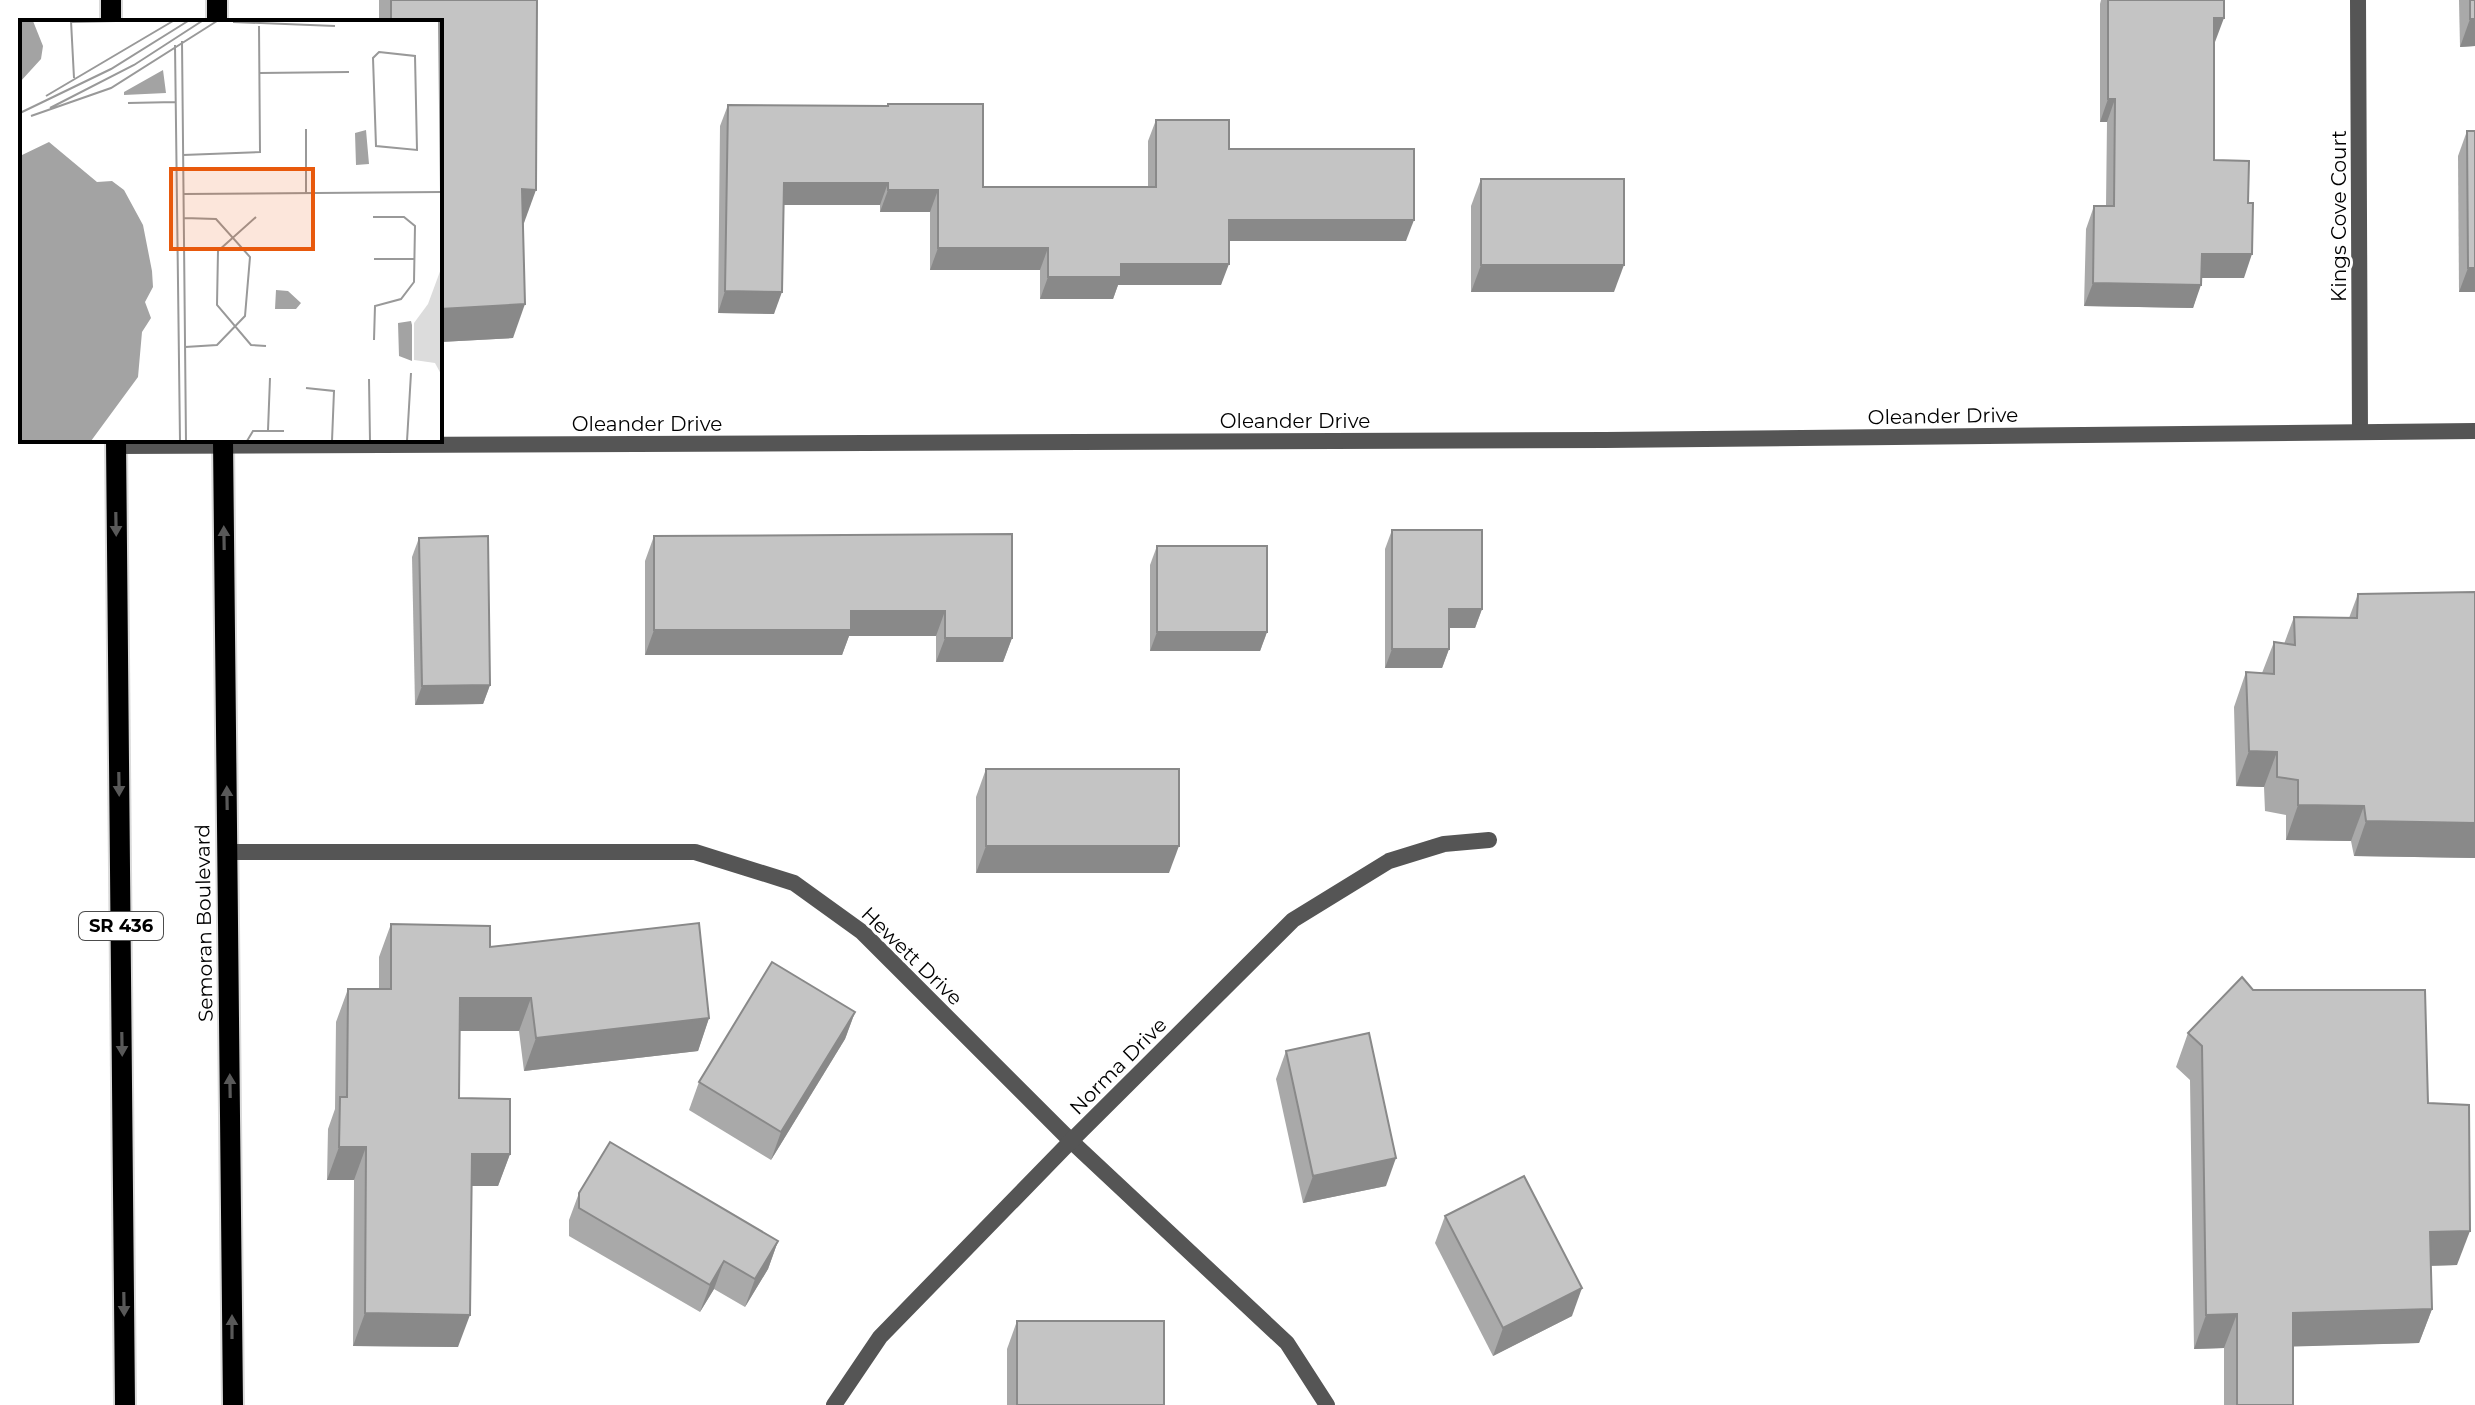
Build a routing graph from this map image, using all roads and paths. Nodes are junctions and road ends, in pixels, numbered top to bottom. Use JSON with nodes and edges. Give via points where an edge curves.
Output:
{"nodes":[{"id":1,"x":2358,"y":0,"type":"edge"},
{"id":2,"x":2475,"y":431,"type":"edge"},
{"id":3,"x":2360,"y":432,"type":"junction"},
{"id":4,"x":116,"y":443,"type":"edge"},
{"id":5,"x":223,"y":443,"type":"edge"},
{"id":6,"x":1489,"y":840,"type":"dead end"},
{"id":7,"x":227,"y":852,"type":"junction"},
{"id":8,"x":1071,"y":1141,"type":"junction"},
{"id":9,"x":125,"y":1405,"type":"edge"},
{"id":10,"x":233,"y":1405,"type":"edge"},
{"id":11,"x":834,"y":1405,"type":"edge"},
{"id":12,"x":1327,"y":1405,"type":"edge"}],
"edges":[{"from":1,"to":3,"type":"street","name":"Kings Cove Court"},
{"from":2,"to":3,"type":"street","name":"Oleander Drive"},
{"from":3,"to":5,"type":"street","name":"Oleander Drive","via":[[1605,440]]},
{"from":4,"to":5,"type":"street","name":"Oleander Drive"},
{"from":4,"to":9,"type":"main road","number":"SR 436","one_way":true},
{"from":7,"to":5,"type":"main road","name":"Semoran Boulevard","one_way":true},
{"from":6,"to":8,"type":"street","name":"Norma Drive","via":[[1444,844],[1389,861],[1293,920]]},
{"from":7,"to":8,"type":"street","name":"Hewett Drive","via":[[695,852],[794,883],[862,932]]},
{"from":10,"to":7,"type":"main road","name":"Semoran Boulevard","one_way":true},
{"from":8,"to":11,"type":"street","name":"Norma Drive","via":[[880,1337]]},
{"from":8,"to":12,"type":"street","name":"Hewett Drive","via":[[1287,1343]]}]}
